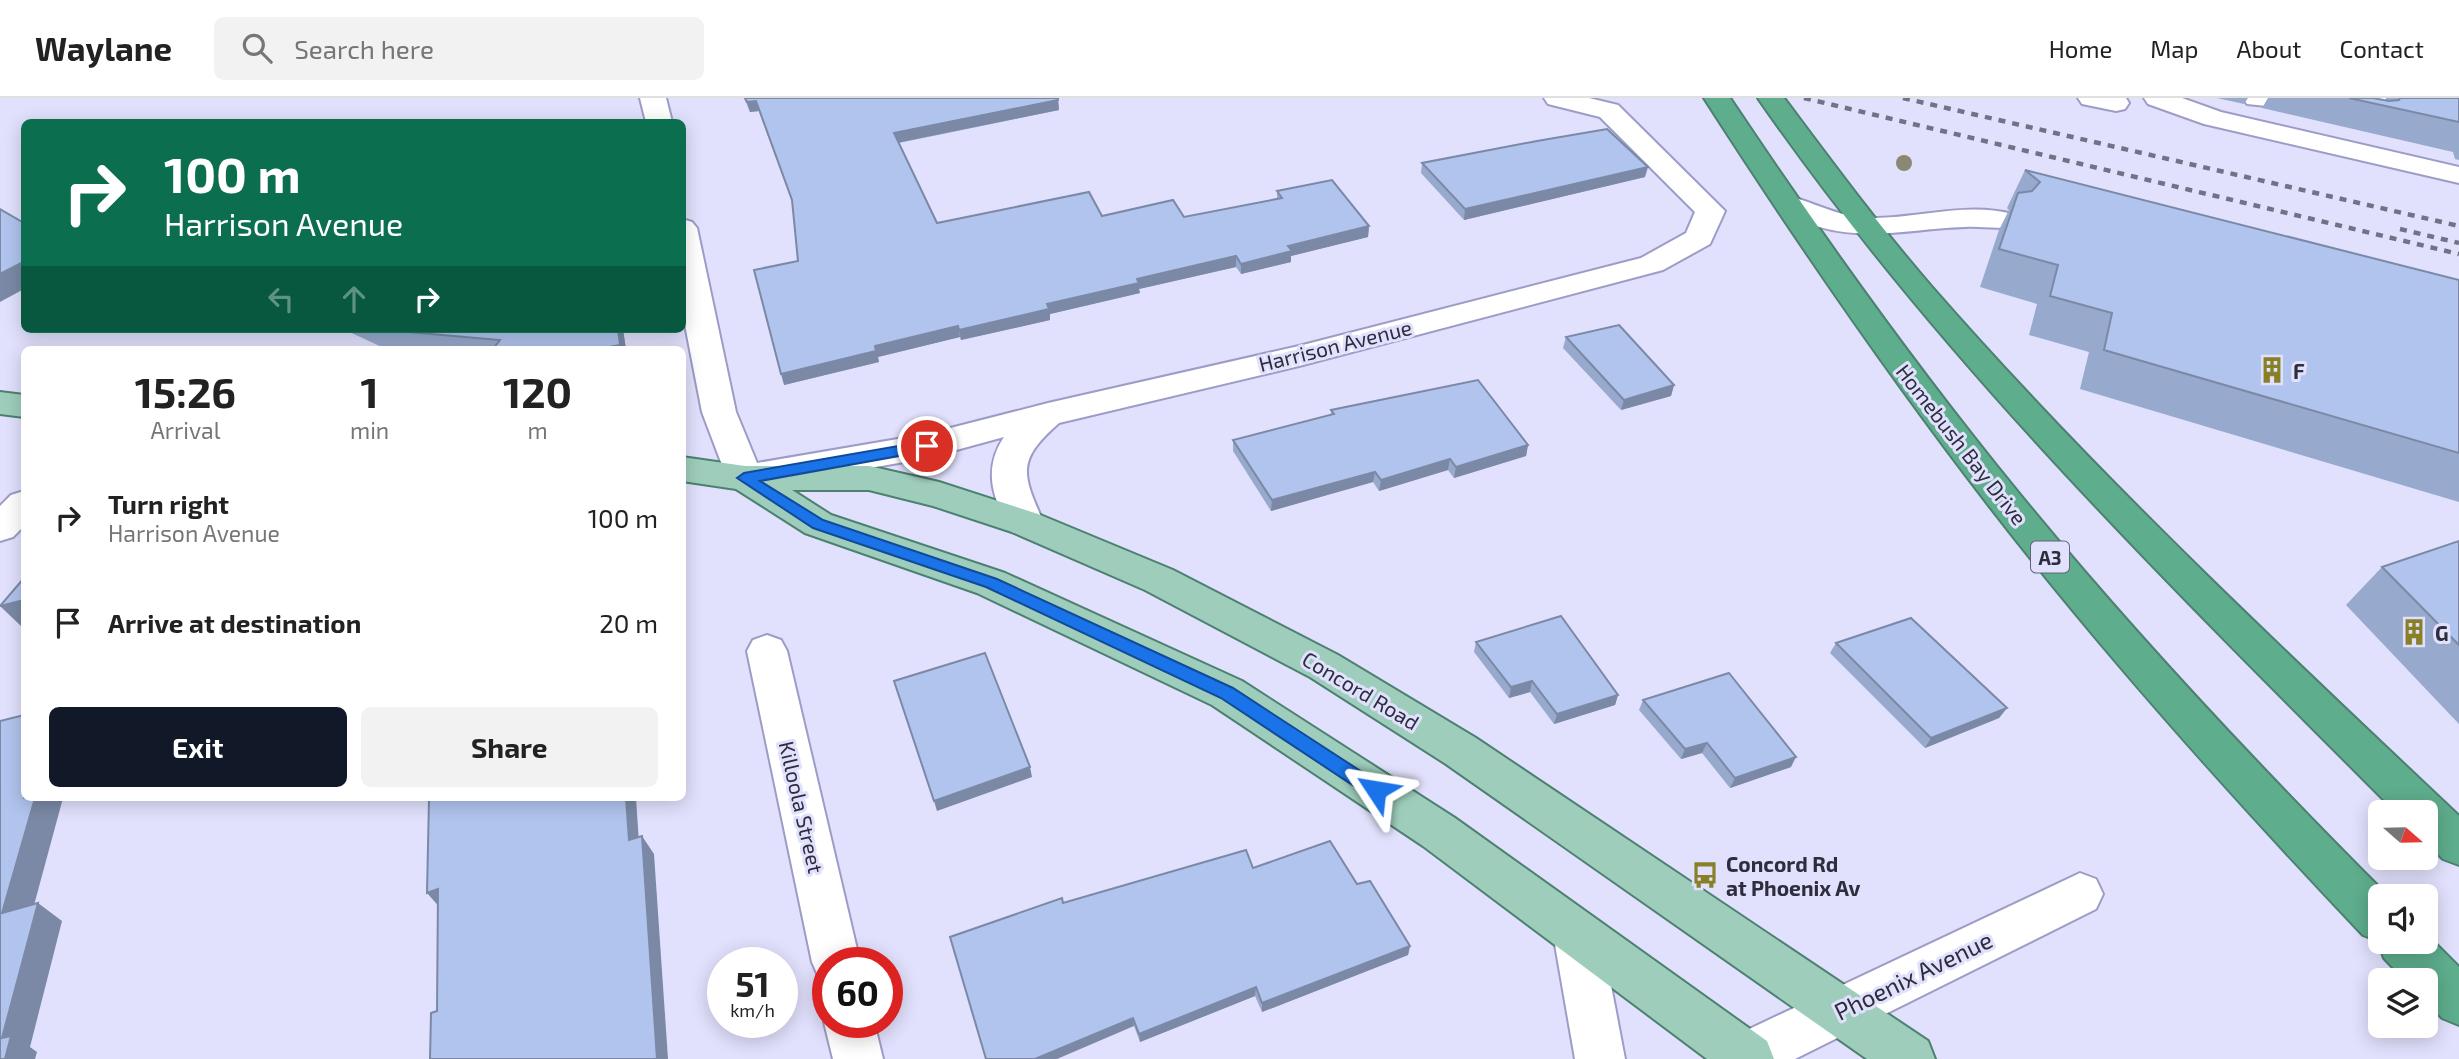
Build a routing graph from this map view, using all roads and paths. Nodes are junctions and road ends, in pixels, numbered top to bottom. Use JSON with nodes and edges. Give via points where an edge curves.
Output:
{"nodes":[{"id":1,"x":653,"y":98,"type":"edge"},
{"id":2,"x":1557,"y":98,"type":"edge"},
{"id":3,"x":1717,"y":98,"type":"edge"},
{"id":4,"x":1771,"y":98,"type":"edge"},
{"id":5,"x":2157,"y":98,"type":"edge"},
{"id":6,"x":2256,"y":98,"type":"edge"},
{"id":7,"x":2373,"y":98,"type":"edge"},
{"id":8,"x":658,"y":119,"type":"edge"},
{"id":9,"x":2444,"y":145,"type":"edge"},
{"id":10,"x":2378,"y":157,"type":"junction"},
{"id":11,"x":2459,"y":175,"type":"edge"},
{"id":12,"x":1789,"y":205,"type":"junction"},
{"id":13,"x":2003,"y":220,"type":"dead end"},
{"id":14,"x":1865,"y":227,"type":"junction"},
{"id":15,"x":686,"y":248,"type":"edge"},
{"id":16,"x":0,"y":403,"type":"edge"},
{"id":17,"x":21,"y":405,"type":"edge"},
{"id":18,"x":1048,"y":414,"type":"junction"},
{"id":19,"x":686,"y":471,"type":"edge"},
{"id":20,"x":744,"y":478,"type":"junction"},
{"id":21,"x":21,"y":507,"type":"edge"},
{"id":22,"x":1025,"y":523,"type":"junction"},
{"id":23,"x":0,"y":528,"type":"edge"},
{"id":24,"x":767,"y":651,"type":"dead end"},
{"id":25,"x":2441,"y":827,"type":"edge"},
{"id":26,"x":2080,"y":894,"type":"dead end"},
{"id":27,"x":2368,"y":907,"type":"edge"},
{"id":28,"x":1577,"y":933,"type":"junction"},
{"id":29,"x":833,"y":947,"type":"edge"},
{"id":30,"x":2413,"y":954,"type":"edge"},
{"id":31,"x":2459,"y":1002,"type":"edge"},
{"id":32,"x":1839,"y":1011,"type":"junction"},
{"id":33,"x":853,"y":1038,"type":"edge"},
{"id":34,"x":1747,"y":1058,"type":"edge"},
{"id":35,"x":858,"y":1059,"type":"edge"},
{"id":36,"x":1600,"y":1059,"type":"edge"},
{"id":37,"x":1910,"y":1059,"type":"edge"}],
"edges":[{"from":1,"to":8,"type":"street"},
{"from":2,"to":18,"type":"street","name":"Harrison Avenue","via":[[1609,111],[1710,211],[1699,238],[1652,264],[1299,356]]},
{"from":3,"to":12,"type":"highway","name":"Homebush Bay Drive","number":"A3"},
{"from":4,"to":14,"type":"highway"},
{"from":5,"to":10,"type":"street","via":[[2213,118]]},
{"from":6,"to":7,"type":"street","via":[[2304,102],[2371,117]]},
{"from":9,"to":10,"type":"street","via":[[2418,154]]},
{"from":10,"to":11,"type":"street"},
{"from":12,"to":14,"type":"street","via":[[1829,221]]},
{"from":12,"to":27,"type":"highway","name":"Homebush Bay Drive","number":"A3","via":[[1879,336],[2047,554],[2165,691]]},
{"from":13,"to":14,"type":"street","via":[[1976,217]]},
{"from":14,"to":25,"type":"highway","via":[[2040,429]]},
{"from":15,"to":20,"type":"street","via":[[719,412]]},
{"from":16,"to":17,"type":"main road"},
{"from":18,"to":20,"type":"street","name":"Harrison Avenue","via":[[927,446]]},
{"from":18,"to":22,"type":"street","via":[[1020,437],[1011,456],[1010,491]]},
{"from":19,"to":20,"type":"main road","name":"Concord Road"},
{"from":20,"to":22,"type":"main road","name":"Concord Road","via":[[869,478]]},
{"from":20,"to":28,"type":"main road","name":"Concord Road","via":[[818,524],[991,583],[1227,693],[1439,832]]},
{"from":21,"to":23,"type":"street"},
{"from":22,"to":32,"type":"main road","name":"Concord Road","via":[[1159,580],[1324,666],[1461,751]]},
{"from":24,"to":29,"type":"street","name":"Killoola Street"},
{"from":26,"to":32,"type":"street","name":"Phoenix Avenue"},
{"from":28,"to":34,"type":"main road","name":"Concord Road"},
{"from":28,"to":36,"type":"street"},
{"from":30,"to":31,"type":"highway"},
{"from":32,"to":34,"type":"street","name":"Phoenix Avenue"},
{"from":32,"to":37,"type":"main road","name":"Concord Road"},
{"from":33,"to":35,"type":"street"}]}
